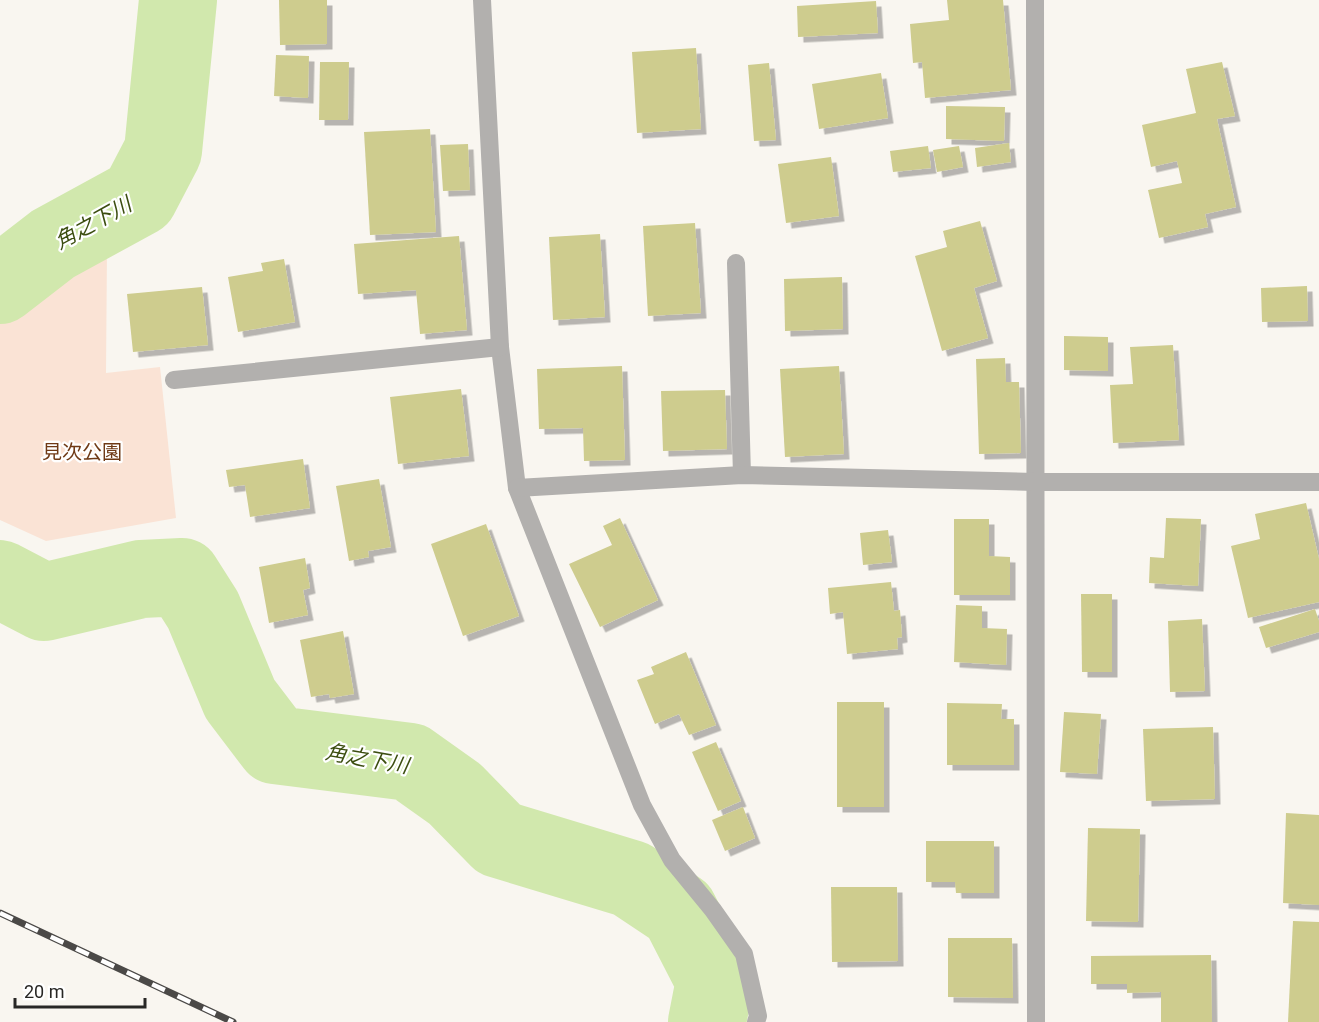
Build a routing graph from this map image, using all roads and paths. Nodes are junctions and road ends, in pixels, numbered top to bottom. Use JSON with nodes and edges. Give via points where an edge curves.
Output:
{"nodes":[{"id":1,"x":482,"y":0,"type":"edge"},
{"id":2,"x":1035,"y":0,"type":"edge"},
{"id":3,"x":736,"y":263,"type":"dead end"},
{"id":4,"x":500,"y":347,"type":"junction"},
{"id":5,"x":174,"y":380,"type":"dead end"},
{"id":6,"x":742,"y":475,"type":"junction"},
{"id":7,"x":1035,"y":482,"type":"junction"},
{"id":8,"x":1319,"y":482,"type":"edge"},
{"id":9,"x":517,"y":488,"type":"junction"},
{"id":10,"x":756,"y":1022,"type":"edge"},
{"id":11,"x":1036,"y":1022,"type":"edge"}],
"edges":[{"from":1,"to":4,"type":"street"},
{"from":2,"to":7,"type":"street"},
{"from":3,"to":6,"type":"street"},
{"from":4,"to":5,"type":"street"},
{"from":4,"to":9,"type":"street"},
{"from":6,"to":7,"type":"street"},
{"from":6,"to":9,"type":"street"},
{"from":7,"to":8,"type":"street"},
{"from":7,"to":11,"type":"street"},
{"from":9,"to":10,"type":"street","via":[[642,805],[672,860],[744,954],[758,1016]]}]}
